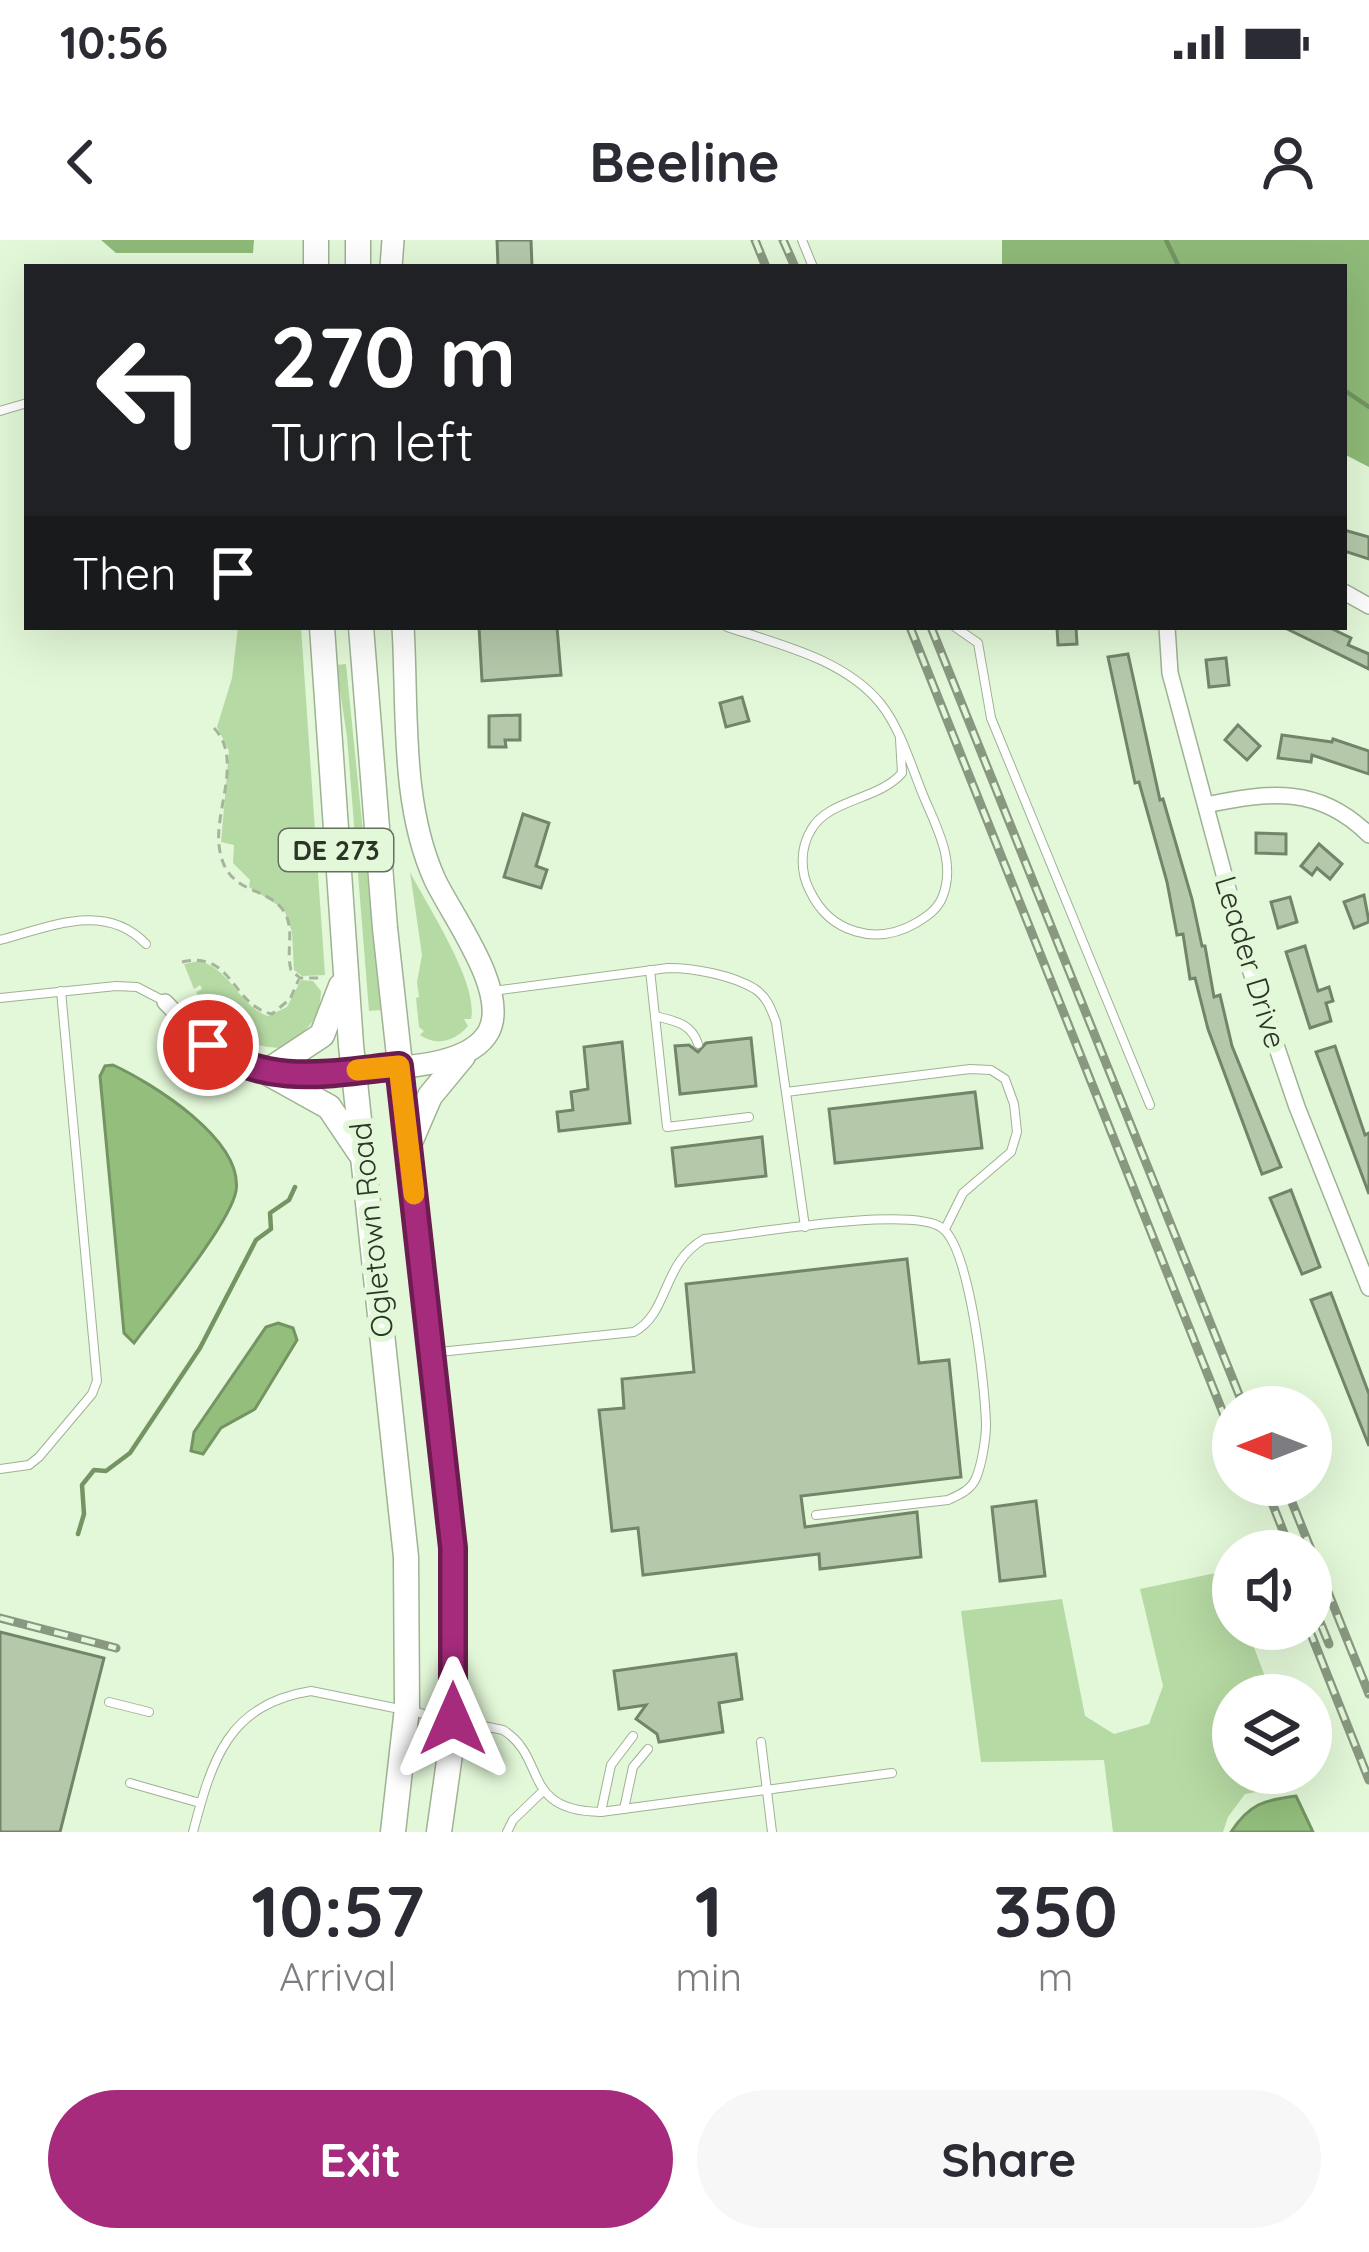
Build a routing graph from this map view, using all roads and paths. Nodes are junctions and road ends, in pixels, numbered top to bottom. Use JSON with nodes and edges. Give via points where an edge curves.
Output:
{"nodes":[{"id":1,"x":322,"y":630,"type":"edge"},
{"id":2,"x":361,"y":630,"type":"edge"},
{"id":3,"x":403,"y":630,"type":"edge"},
{"id":4,"x":736,"y":630,"type":"edge"},
{"id":5,"x":959,"y":630,"type":"edge"},
{"id":6,"x":1167,"y":630,"type":"edge"},
{"id":7,"x":214,"y":728,"type":"dead end"},
{"id":8,"x":900,"y":740,"type":"junction"},
{"id":9,"x":1205,"y":805,"type":"junction"},
{"id":10,"x":1369,"y":835,"type":"edge"},
{"id":11,"x":0,"y":940,"type":"edge"},
{"id":12,"x":146,"y":944,"type":"dead end"},
{"id":13,"x":182,"y":962,"type":"dead end"},
{"id":14,"x":650,"y":970,"type":"junction"},
{"id":15,"x":334,"y":975,"type":"junction"},
{"id":16,"x":300,"y":978,"type":"junction"},
{"id":17,"x":62,"y":991,"type":"junction"},
{"id":18,"x":489,"y":991,"type":"junction"},
{"id":19,"x":0,"y":998,"type":"edge"},
{"id":20,"x":165,"y":1002,"type":"joint"},
{"id":21,"x":655,"y":1016,"type":"junction"},
{"id":22,"x":698,"y":1044,"type":"dead end"},
{"id":23,"x":463,"y":1056,"type":"junction"},
{"id":24,"x":399,"y":1066,"type":"junction"},
{"id":25,"x":354,"y":1071,"type":"junction"},
{"id":26,"x":266,"y":1072,"type":"junction"},
{"id":27,"x":786,"y":1092,"type":"junction"},
{"id":28,"x":1150,"y":1105,"type":"dead end"},
{"id":29,"x":749,"y":1117,"type":"dead end"},
{"id":30,"x":409,"y":1148,"type":"junction"},
{"id":31,"x":364,"y":1160,"type":"junction"},
{"id":32,"x":805,"y":1228,"type":"junction"},
{"id":33,"x":945,"y":1229,"type":"junction"},
{"id":34,"x":1369,"y":1288,"type":"edge"},
{"id":35,"x":431,"y":1353,"type":"junction"},
{"id":36,"x":0,"y":1469,"type":"edge"},
{"id":37,"x":817,"y":1515,"type":"dead end"},
{"id":38,"x":109,"y":1702,"type":"dead end"},
{"id":39,"x":407,"y":1708,"type":"junction"},
{"id":40,"x":149,"y":1712,"type":"dead end"},
{"id":41,"x":453,"y":1719,"type":"junction"},
{"id":42,"x":633,"y":1736,"type":"dead end"},
{"id":43,"x":761,"y":1742,"type":"dead end"},
{"id":44,"x":648,"y":1749,"type":"dead end"},
{"id":45,"x":892,"y":1773,"type":"dead end"},
{"id":46,"x":130,"y":1783,"type":"dead end"},
{"id":47,"x":767,"y":1790,"type":"junction"},
{"id":48,"x":542,"y":1792,"type":"junction"},
{"id":49,"x":200,"y":1803,"type":"junction"},
{"id":50,"x":624,"y":1809,"type":"junction"},
{"id":51,"x":602,"y":1812,"type":"junction"},
{"id":52,"x":193,"y":1832,"type":"edge"},
{"id":53,"x":393,"y":1832,"type":"edge"},
{"id":54,"x":439,"y":1832,"type":"edge"},
{"id":55,"x":507,"y":1832,"type":"edge"},
{"id":56,"x":772,"y":1832,"type":"edge"}],
"edges":[{"from":1,"to":15,"type":"main road","name":"Ogletown Road","number":"DE 273"},
{"from":2,"to":24,"type":"main road","name":"Ogletown Road","number":"DE 273"},
{"from":3,"to":18,"type":"street","via":[[416,822]]},
{"from":4,"to":8,"type":"lane","via":[[851,676],[881,704]]},
{"from":5,"to":28,"type":"lane","via":[[978,643],[991,718]]},
{"from":6,"to":9,"type":"street","name":"Leader Drive","via":[[1170,673]]},
{"from":7,"to":16,"type":"path","via":[[227,758],[219,827],[224,864],[238,884],[285,914],[290,966]]},
{"from":8,"to":8,"type":"lane","via":[[945,844],[946,875],[929,914],[871,937],[823,913],[807,887],[802,855],[812,826],[902,773]]},
{"from":9,"to":10,"type":"street","via":[[1269,792],[1311,800]]},
{"from":9,"to":34,"type":"street","name":"Leader Drive","via":[[1254,981]]},
{"from":11,"to":12,"type":"lane","via":[[100,919],[132,929]]},
{"from":13,"to":16,"type":"path","via":[[212,962],[272,1014]]},
{"from":14,"to":18,"type":"lane"},
{"from":14,"to":21,"type":"lane"},
{"from":14,"to":27,"type":"lane","via":[[690,968],[754,988],[776,1022]]},
{"from":15,"to":16,"type":"path"},
{"from":15,"to":25,"type":"main road","name":"Ogletown Road","number":"DE 273"},
{"from":15,"to":26,"type":"main road","via":[[322,1035]]},
{"from":17,"to":19,"type":"lane"},
{"from":17,"to":20,"type":"lane","via":[[137,987]]},
{"from":17,"to":36,"type":"lane","via":[[97,1382],[29,1466]]},
{"from":18,"to":23,"type":"street","via":[[488,1032]]},
{"from":20,"to":26,"type":"street","via":[[223,1056]]},
{"from":21,"to":22,"type":"lane","via":[[694,1030]]},
{"from":21,"to":29,"type":"lane","via":[[668,1127]]},
{"from":23,"to":24,"type":"street"},
{"from":23,"to":30,"type":"main road","via":[[430,1096]]},
{"from":24,"to":25,"type":"street"},
{"from":24,"to":30,"type":"main road","name":"Ogletown Road","number":"DE 273"},
{"from":25,"to":26,"type":"street"},
{"from":25,"to":31,"type":"main road","name":"Ogletown Road","number":"DE 273"},
{"from":26,"to":31,"type":"main road","via":[[329,1107]]},
{"from":27,"to":32,"type":"lane"},
{"from":27,"to":33,"type":"lane","via":[[970,1069],[1005,1078],[1014,1104],[1011,1152],[963,1193]]},
{"from":30,"to":35,"type":"main road","name":"Ogletown Road","number":"DE 273"},
{"from":31,"to":39,"type":"main road","name":"Ogletown Road","number":"DE 273","via":[[402,1514]]},
{"from":32,"to":33,"type":"lane","via":[[890,1218]]},
{"from":32,"to":35,"type":"lane","via":[[704,1239],[684,1251],[648,1324],[634,1332]]},
{"from":33,"to":37,"type":"lane","via":[[968,1287],[986,1427],[976,1479],[948,1500]]},
{"from":35,"to":41,"type":"main road","name":"Ogletown Road","number":"DE 273","via":[[453,1548]]},
{"from":38,"to":40,"type":"lane"},
{"from":39,"to":41,"type":"lane"},
{"from":39,"to":49,"type":"lane","via":[[311,1691],[285,1695],[228,1736]]},
{"from":39,"to":53,"type":"main road","name":"Ogletown Road","number":"DE 273"},
{"from":41,"to":48,"type":"lane","via":[[515,1738]]},
{"from":41,"to":54,"type":"main road","name":"Ogletown Road","number":"DE 273"},
{"from":42,"to":51,"type":"lane","via":[[610,1765]]},
{"from":43,"to":47,"type":"lane"},
{"from":44,"to":50,"type":"lane","via":[[633,1767]]},
{"from":45,"to":47,"type":"lane"},
{"from":46,"to":49,"type":"lane"},
{"from":47,"to":50,"type":"lane"},
{"from":47,"to":56,"type":"lane"},
{"from":48,"to":51,"type":"lane","via":[[579,1812]]},
{"from":48,"to":55,"type":"lane"},
{"from":49,"to":52,"type":"lane"},
{"from":50,"to":51,"type":"lane"}]}
